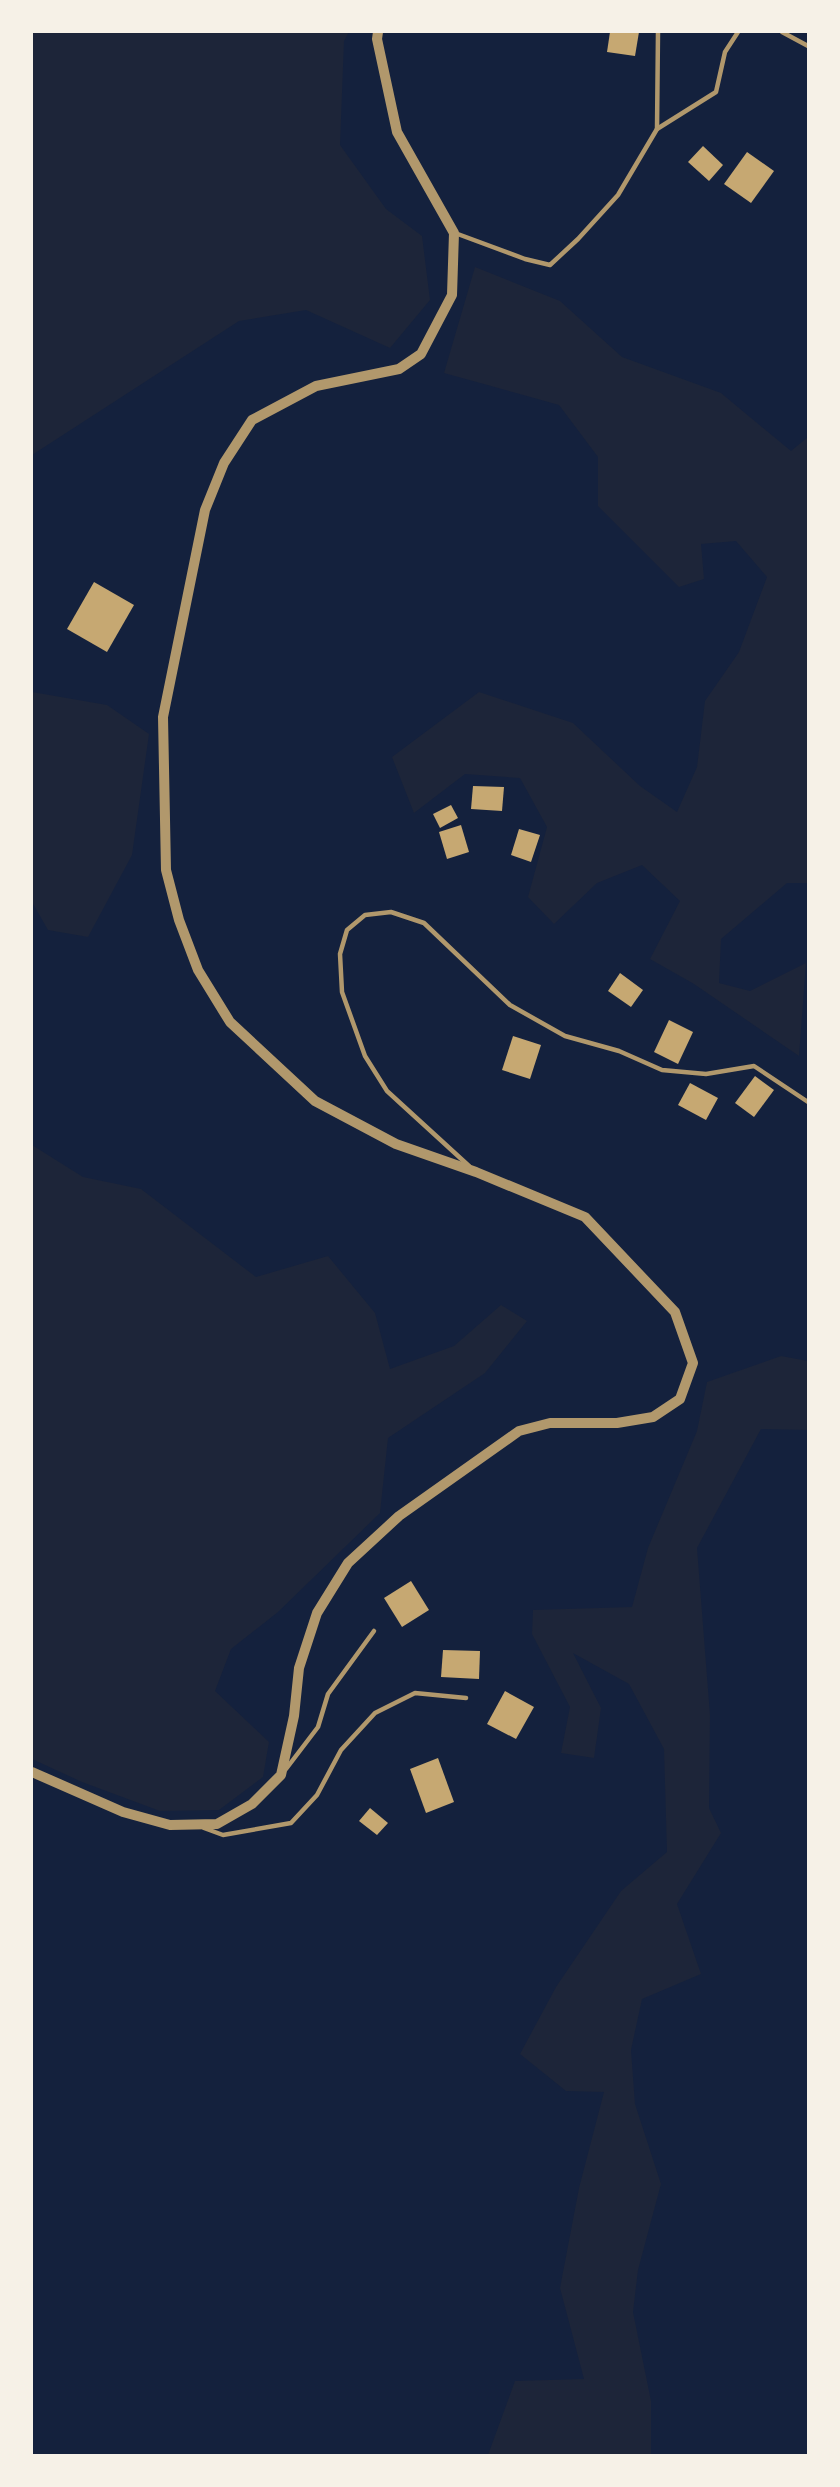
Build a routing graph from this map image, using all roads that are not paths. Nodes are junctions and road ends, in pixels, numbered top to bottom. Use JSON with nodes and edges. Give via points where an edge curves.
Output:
{"nodes":[{"id":1,"x":378,"y":32,"type":"edge"},
{"id":2,"x":658,"y":32,"type":"edge"},
{"id":3,"x":738,"y":32,"type":"edge"},
{"id":4,"x":782,"y":32,"type":"edge"},
{"id":5,"x":808,"y":46,"type":"edge"},
{"id":6,"x":657,"y":129,"type":"junction"},
{"id":7,"x":454,"y":233,"type":"junction"},
{"id":8,"x":808,"y":1102,"type":"edge"},
{"id":9,"x":476,"y":1172,"type":"junction"},
{"id":10,"x":374,"y":1631,"type":"dead end"},
{"id":11,"x":466,"y":1698,"type":"dead end"},
{"id":12,"x":32,"y":1772,"type":"edge"},
{"id":13,"x":281,"y":1775,"type":"junction"},
{"id":14,"x":193,"y":1825,"type":"junction"}],
"edges":[{"from":1,"to":7,"type":"street","via":[[397,132]]},
{"from":2,"to":6,"type":"lane"},
{"from":3,"to":6,"type":"lane","via":[[725,52],[716,92]]},
{"from":4,"to":5,"type":"lane"},
{"from":6,"to":7,"type":"lane","via":[[618,195],[550,265]]},
{"from":7,"to":9,"type":"street","via":[[452,295],[421,354],[399,369],[316,386],[252,420],[224,463],[205,510],[163,717],[164,821],[166,870],[179,920],[198,969],[230,1022],[315,1101],[396,1144]]},
{"from":8,"to":9,"type":"lane","via":[[754,1066],[706,1074],[662,1070],[620,1050],[565,1036],[510,1005],[424,923],[391,912],[365,915],[347,930],[340,954],[342,992],[365,1056],[387,1091]]},
{"from":9,"to":13,"type":"street","via":[[585,1217],[675,1312],[693,1363],[680,1399],[653,1417],[617,1424],[550,1423],[519,1431],[399,1516],[348,1563],[317,1613],[299,1668],[294,1716]]},
{"from":10,"to":13,"type":"lane","via":[[328,1694],[318,1727]]},
{"from":11,"to":14,"type":"lane","via":[[415,1693],[375,1713],[341,1750],[317,1795],[291,1823],[223,1834]]},
{"from":12,"to":14,"type":"street","via":[[123,1812],[170,1825]]},
{"from":13,"to":14,"type":"street","via":[[252,1804],[217,1824]]}]}
